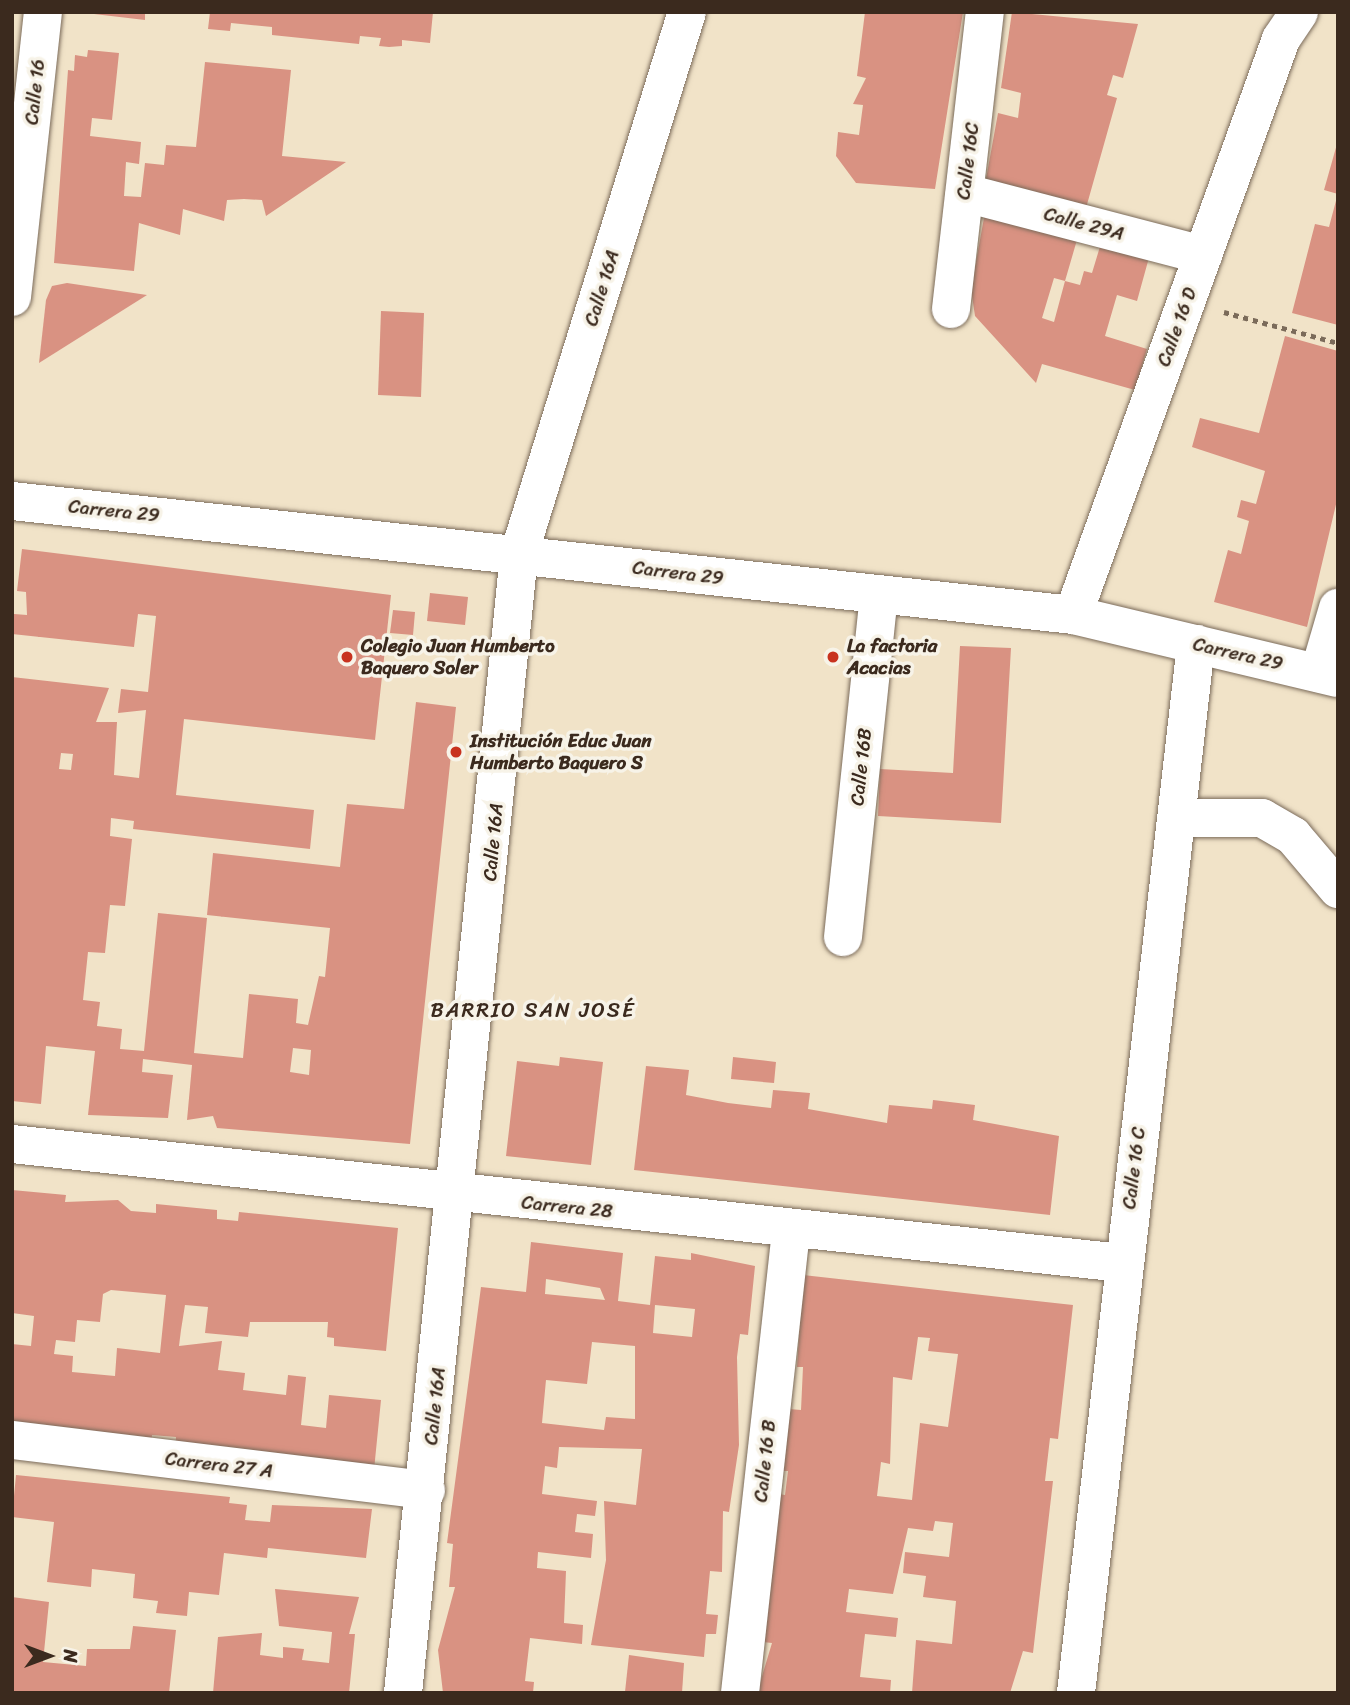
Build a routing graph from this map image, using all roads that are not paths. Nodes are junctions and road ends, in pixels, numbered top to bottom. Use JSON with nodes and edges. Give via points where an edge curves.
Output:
{"nodes":[{"id":1,"x":43,"y":12,"type":"edge"},
{"id":2,"x":687,"y":12,"type":"edge"},
{"id":3,"x":985,"y":12,"type":"edge"},
{"id":4,"x":1285,"y":21,"type":"edge"},
{"id":5,"x":965,"y":193,"type":"junction"},
{"id":6,"x":1203,"y":255,"type":"junction"},
{"id":7,"x":12,"y":297,"type":"edge"},
{"id":8,"x":951,"y":309,"type":"dead end"},
{"id":9,"x":12,"y":500,"type":"edge"},
{"id":10,"x":519,"y":554,"type":"junction"},
{"id":11,"x":879,"y":597,"type":"junction"},
{"id":12,"x":1338,"y":608,"type":"edge"},
{"id":13,"x":1073,"y":615,"type":"junction"},
{"id":14,"x":1196,"y":644,"type":"junction"},
{"id":15,"x":1328,"y":676,"type":"edge"},
{"id":16,"x":1179,"y":818,"type":"junction"},
{"id":17,"x":1338,"y":889,"type":"edge"},
{"id":18,"x":843,"y":937,"type":"dead end"},
{"id":19,"x":12,"y":1144,"type":"edge"},
{"id":20,"x":456,"y":1196,"type":"junction"},
{"id":21,"x":790,"y":1229,"type":"junction"},
{"id":22,"x":1122,"y":1263,"type":"junction"},
{"id":23,"x":12,"y":1440,"type":"edge"},
{"id":24,"x":426,"y":1490,"type":"junction"},
{"id":25,"x":403,"y":1693,"type":"edge"},
{"id":26,"x":740,"y":1693,"type":"edge"},
{"id":27,"x":1076,"y":1693,"type":"edge"}],
"edges":[{"from":1,"to":7,"type":"street","name":"Calle 16"},
{"from":2,"to":10,"type":"street","name":"Calle 16A"},
{"from":3,"to":5,"type":"street","name":"Calle 16C"},
{"from":4,"to":6,"type":"street","name":"Calle 16 D"},
{"from":5,"to":6,"type":"street","name":"Calle 29A"},
{"from":5,"to":8,"type":"street","name":"Calle 16C"},
{"from":6,"to":13,"type":"street","name":"Calle 16 D"},
{"from":9,"to":10,"type":"street","name":"Carrera 29"},
{"from":10,"to":11,"type":"street","name":"Carrera 29"},
{"from":10,"to":20,"type":"street","name":"Calle 16A"},
{"from":11,"to":13,"type":"street","name":"Carrera 29"},
{"from":11,"to":18,"type":"street","name":"Calle 16B"},
{"from":12,"to":15,"type":"street"},
{"from":13,"to":14,"type":"street","name":"Carrera 29"},
{"from":14,"to":15,"type":"street","name":"Carrera 29"},
{"from":14,"to":16,"type":"street","name":"Calle 16 C"},
{"from":16,"to":17,"type":"street","via":[[1262,818],[1293,836]]},
{"from":16,"to":22,"type":"street","name":"Calle 16 C"},
{"from":19,"to":20,"type":"street","name":"Carrera 28"},
{"from":20,"to":21,"type":"street","name":"Carrera 28"},
{"from":20,"to":24,"type":"street","name":"Calle 16A"},
{"from":21,"to":22,"type":"street","name":"Carrera 28"},
{"from":21,"to":26,"type":"street","name":"Calle 16 B"},
{"from":22,"to":27,"type":"street","name":"Calle 16 C"},
{"from":23,"to":24,"type":"street","name":"Carrera 27 A"},
{"from":24,"to":25,"type":"street","name":"Calle 16A"}]}
